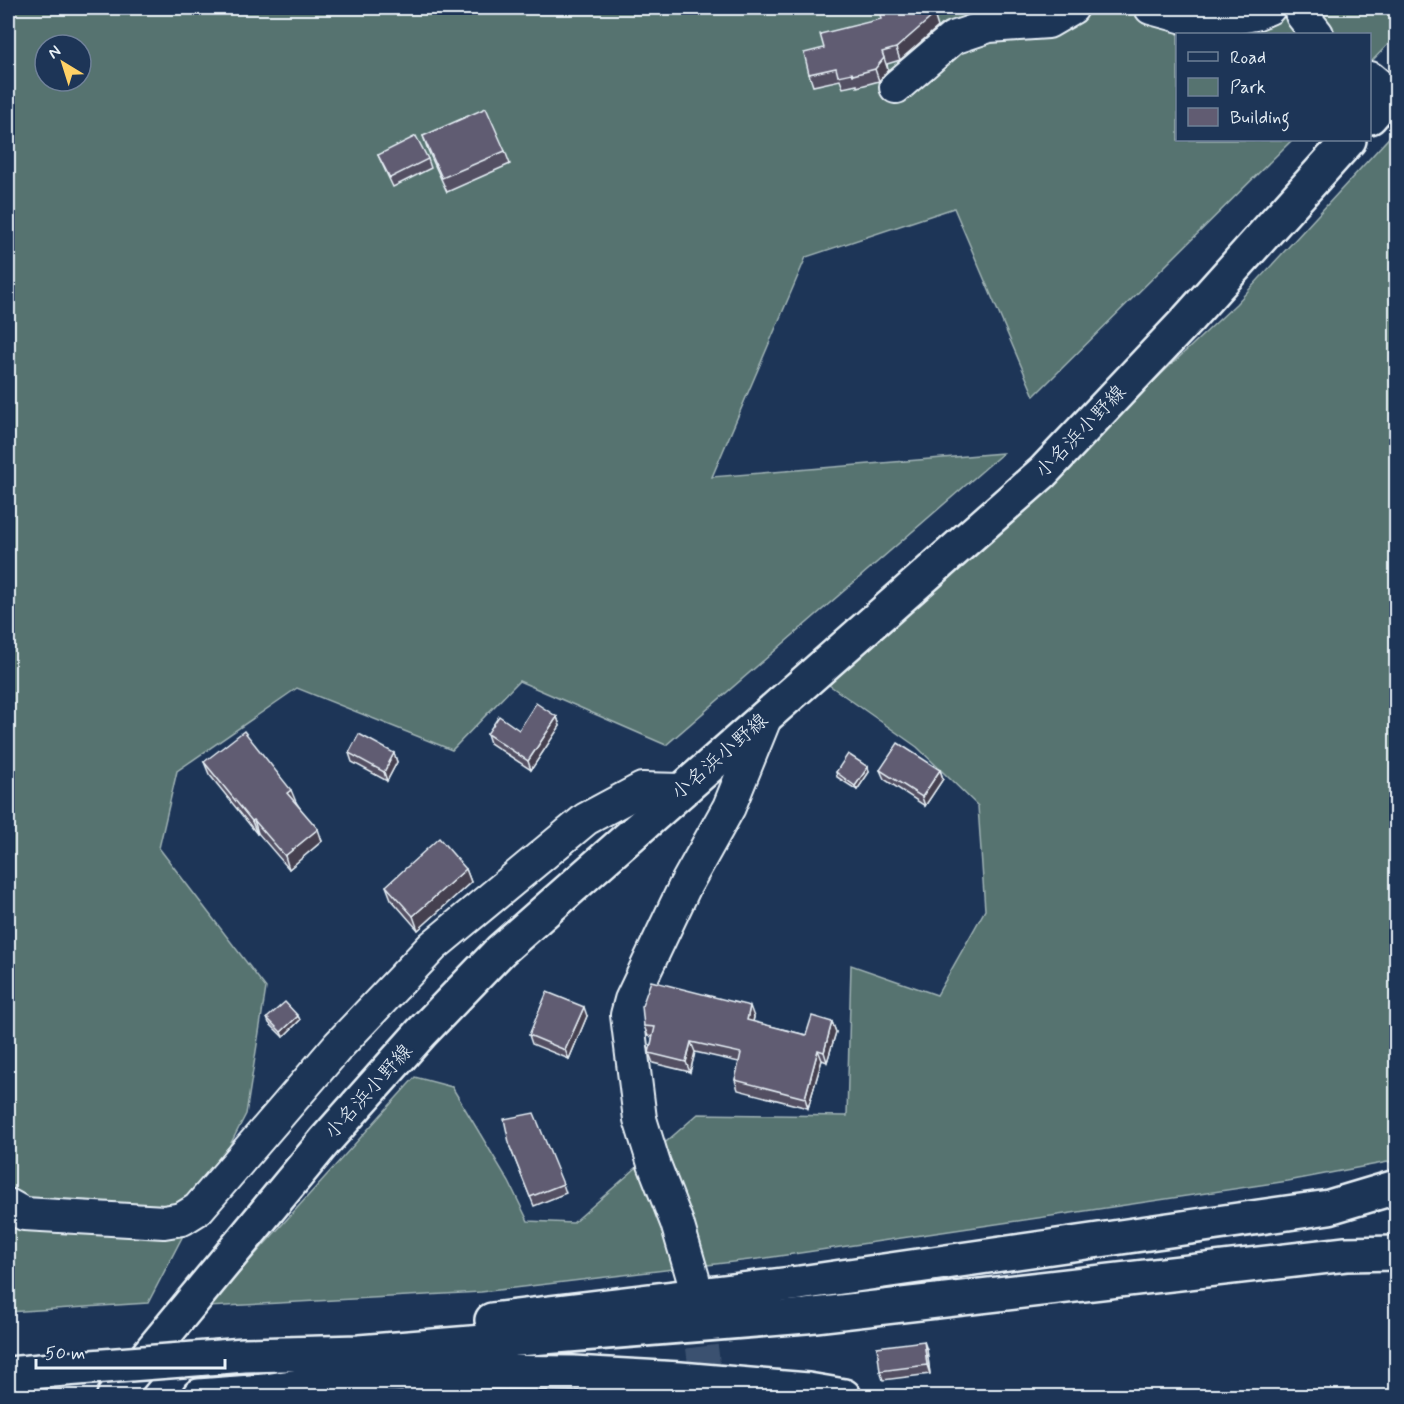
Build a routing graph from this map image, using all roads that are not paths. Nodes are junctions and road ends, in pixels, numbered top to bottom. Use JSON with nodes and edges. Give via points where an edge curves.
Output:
{"nodes":[{"id":1,"x":1072,"y":8,"type":"edge"},
{"id":2,"x":1151,"y":8,"type":"edge"},
{"id":3,"x":1269,"y":8,"type":"edge"},
{"id":4,"x":1300,"y":8,"type":"edge"},
{"id":5,"x":1316,"y":33,"type":"edge"},
{"id":6,"x":896,"y":87,"type":"dead end"},
{"id":7,"x":1348,"y":141,"type":"edge"},
{"id":8,"x":766,"y":717,"type":"junction"},
{"id":9,"x":682,"y":790,"type":"junction"},
{"id":10,"x":1396,"y":1187,"type":"edge"},
{"id":11,"x":8,"y":1205,"type":"edge"},
{"id":12,"x":1396,"y":1253,"type":"edge"},
{"id":13,"x":693,"y":1278,"type":"tunnel mouth"},
{"id":14,"x":244,"y":1355,"type":"junction"},
{"id":15,"x":8,"y":1374,"type":"edge"},
{"id":16,"x":265,"y":1391,"type":"junction"},
{"id":17,"x":114,"y":1396,"type":"edge"},
{"id":18,"x":199,"y":1396,"type":"edge"},
{"id":19,"x":609,"y":1396,"type":"edge"},
{"id":20,"x":844,"y":1396,"type":"edge"}],
"edges":[{"from":1,"to":6,"type":"street","via":[[1048,21],[989,27],[953,38]]},
{"from":2,"to":3,"type":"street","via":[[1206,23]]},
{"from":4,"to":5,"type":"street"},
{"from":7,"to":8,"type":"main road","name":"小名浜小野線","via":[[1187,321],[1043,472]]},
{"from":8,"to":9,"type":"main road","name":"小名浜小野線"},
{"from":8,"to":13,"type":"street","via":[[729,807],[686,886],[627,1015],[640,1119]]},
{"from":9,"to":11,"type":"street","via":[[642,789],[586,819],[433,946],[339,1045],[198,1209],[182,1219],[24,1214]]},
{"from":9,"to":17,"type":"main road","name":"小名浜小野線","via":[[501,950],[422,1033],[324,1142]]},
{"from":10,"to":14,"type":"main road","via":[[1317,1209],[800,1283],[352,1337]]},
{"from":12,"to":14,"type":"main road","via":[[1346,1254],[795,1317],[358,1352]]},
{"from":14,"to":15,"type":"main road","bridge":true},
{"from":16,"to":18,"type":"main road"},
{"from":16,"to":19,"type":"main road","via":[[478,1388]]},
{"from":16,"to":20,"type":"main road","via":[[359,1377],[477,1372],[680,1379]]}]}
